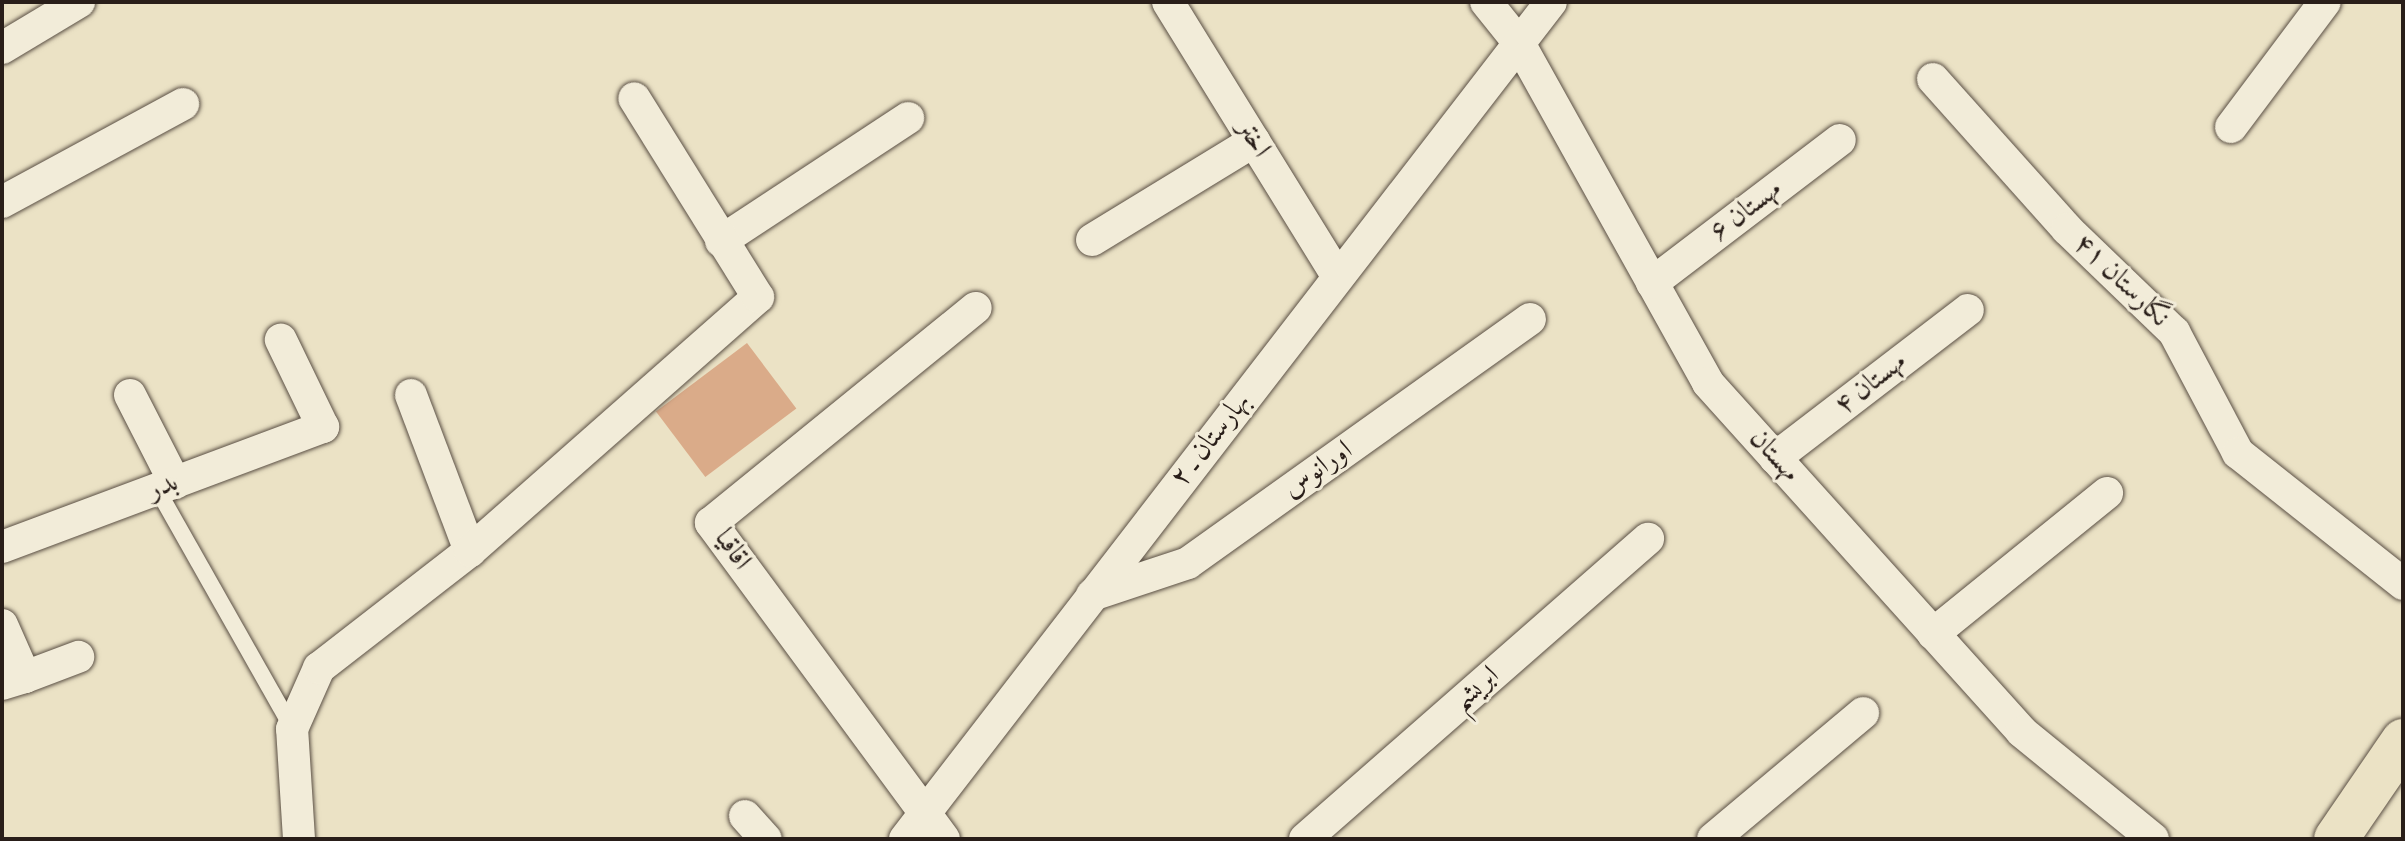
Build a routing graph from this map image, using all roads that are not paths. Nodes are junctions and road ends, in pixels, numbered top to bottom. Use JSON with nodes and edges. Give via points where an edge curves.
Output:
{"nodes":[{"id":1,"x":79,"y":2,"type":"edge"},
{"id":2,"x":1168,"y":2,"type":"edge"},
{"id":3,"x":1486,"y":2,"type":"edge"},
{"id":4,"x":1551,"y":2,"type":"edge"},
{"id":5,"x":2325,"y":2,"type":"edge"},
{"id":6,"x":1519,"y":43,"type":"junction"},
{"id":7,"x":2,"y":48,"type":"edge"},
{"id":8,"x":1933,"y":79,"type":"dead end"},
{"id":9,"x":634,"y":98,"type":"dead end"},
{"id":10,"x":183,"y":104,"type":"dead end"},
{"id":11,"x":908,"y":118,"type":"dead end"},
{"id":12,"x":2231,"y":127,"type":"dead end"},
{"id":13,"x":1840,"y":140,"type":"dead end"},
{"id":14,"x":1254,"y":141,"type":"junction"},
{"id":15,"x":2,"y":202,"type":"edge"},
{"id":16,"x":1092,"y":240,"type":"dead end"},
{"id":17,"x":721,"y":241,"type":"junction"},
{"id":18,"x":1337,"y":276,"type":"junction"},
{"id":19,"x":1652,"y":283,"type":"junction"},
{"id":20,"x":976,"y":308,"type":"dead end"},
{"id":21,"x":1968,"y":310,"type":"dead end"},
{"id":22,"x":1530,"y":319,"type":"dead end"},
{"id":23,"x":281,"y":340,"type":"dead end"},
{"id":24,"x":130,"y":395,"type":"dead end"},
{"id":25,"x":411,"y":395,"type":"dead end"},
{"id":26,"x":1775,"y":458,"type":"junction"},
{"id":27,"x":166,"y":486,"type":"junction"},
{"id":28,"x":2107,"y":493,"type":"dead end"},
{"id":29,"x":1648,"y":539,"type":"dead end"},
{"id":30,"x":2,"y":547,"type":"edge"},
{"id":31,"x":470,"y":551,"type":"junction"},
{"id":32,"x":2403,"y":584,"type":"edge"},
{"id":33,"x":1092,"y":595,"type":"junction"},
{"id":34,"x":2,"y":625,"type":"edge"},
{"id":35,"x":1933,"y":634,"type":"junction"},
{"id":36,"x":78,"y":657,"type":"dead end"},
{"id":37,"x":13,"y":680,"type":"edge"},
{"id":38,"x":1863,"y":713,"type":"dead end"},
{"id":39,"x":292,"y":729,"type":"junction"},
{"id":40,"x":2403,"y":741,"type":"edge"},
{"id":41,"x":925,"y":813,"type":"junction"},
{"id":42,"x":299,"y":839,"type":"edge"},
{"id":43,"x":905,"y":839,"type":"edge"},
{"id":44,"x":944,"y":839,"type":"edge"},
{"id":45,"x":1305,"y":839,"type":"edge"},
{"id":46,"x":1713,"y":839,"type":"edge"},
{"id":47,"x":2153,"y":839,"type":"edge"},
{"id":48,"x":2336,"y":839,"type":"edge"}],
"edges":[{"from":1,"to":7,"type":"street"},
{"from":2,"to":14,"type":"street","name":"اختر"},
{"from":3,"to":6,"type":"street","name":"مهستان"},
{"from":4,"to":6,"type":"street","name":"بهارستان ـ ۲"},
{"from":5,"to":12,"type":"street"},
{"from":6,"to":18,"type":"street","name":"بهارستان ـ ۲"},
{"from":6,"to":19,"type":"street","name":"مهستان"},
{"from":8,"to":32,"type":"street","name":"نگارستان ۴۱","via":[[2067,229],[2174,332],[2238,453]]},
{"from":9,"to":17,"type":"street"},
{"from":10,"to":15,"type":"street"},
{"from":11,"to":17,"type":"street"},
{"from":13,"to":19,"type":"street","name":"مهستان ۶"},
{"from":14,"to":16,"type":"street"},
{"from":14,"to":18,"type":"street","name":"اختر"},
{"from":17,"to":31,"type":"street","via":[[758,297]]},
{"from":18,"to":33,"type":"street","name":"بهارستان ـ ۲"},
{"from":19,"to":26,"type":"street","name":"مهستان","via":[[1708,383]]},
{"from":20,"to":41,"type":"street","name":"اقاقیا","via":[[711,523]]},
{"from":21,"to":26,"type":"street","name":"مهستان ۴"},
{"from":22,"to":33,"type":"street","name":"اورانوس","via":[[1188,563]]},
{"from":23,"to":27,"type":"street","name":"بدر","via":[[323,427]]},
{"from":24,"to":27,"type":"street"},
{"from":25,"to":31,"type":"street"},
{"from":26,"to":35,"type":"street","name":"مهستان"},
{"from":27,"to":30,"type":"street","name":"بدر"},
{"from":27,"to":39,"type":"lane"},
{"from":28,"to":35,"type":"street"},
{"from":29,"to":45,"type":"street","name":"ابریشم"},
{"from":31,"to":39,"type":"street","via":[[319,668]]},
{"from":33,"to":41,"type":"street","name":"بهارستان ـ ۲"},
{"from":34,"to":37,"type":"street"},
{"from":35,"to":47,"type":"street","name":"مهستان","via":[[2022,732]]},
{"from":36,"to":37,"type":"street"},
{"from":38,"to":46,"type":"street"},
{"from":39,"to":42,"type":"street"},
{"from":40,"to":48,"type":"main road"},
{"from":41,"to":43,"type":"street","name":"بهارستان ـ ۲"},
{"from":41,"to":44,"type":"street"}]}
